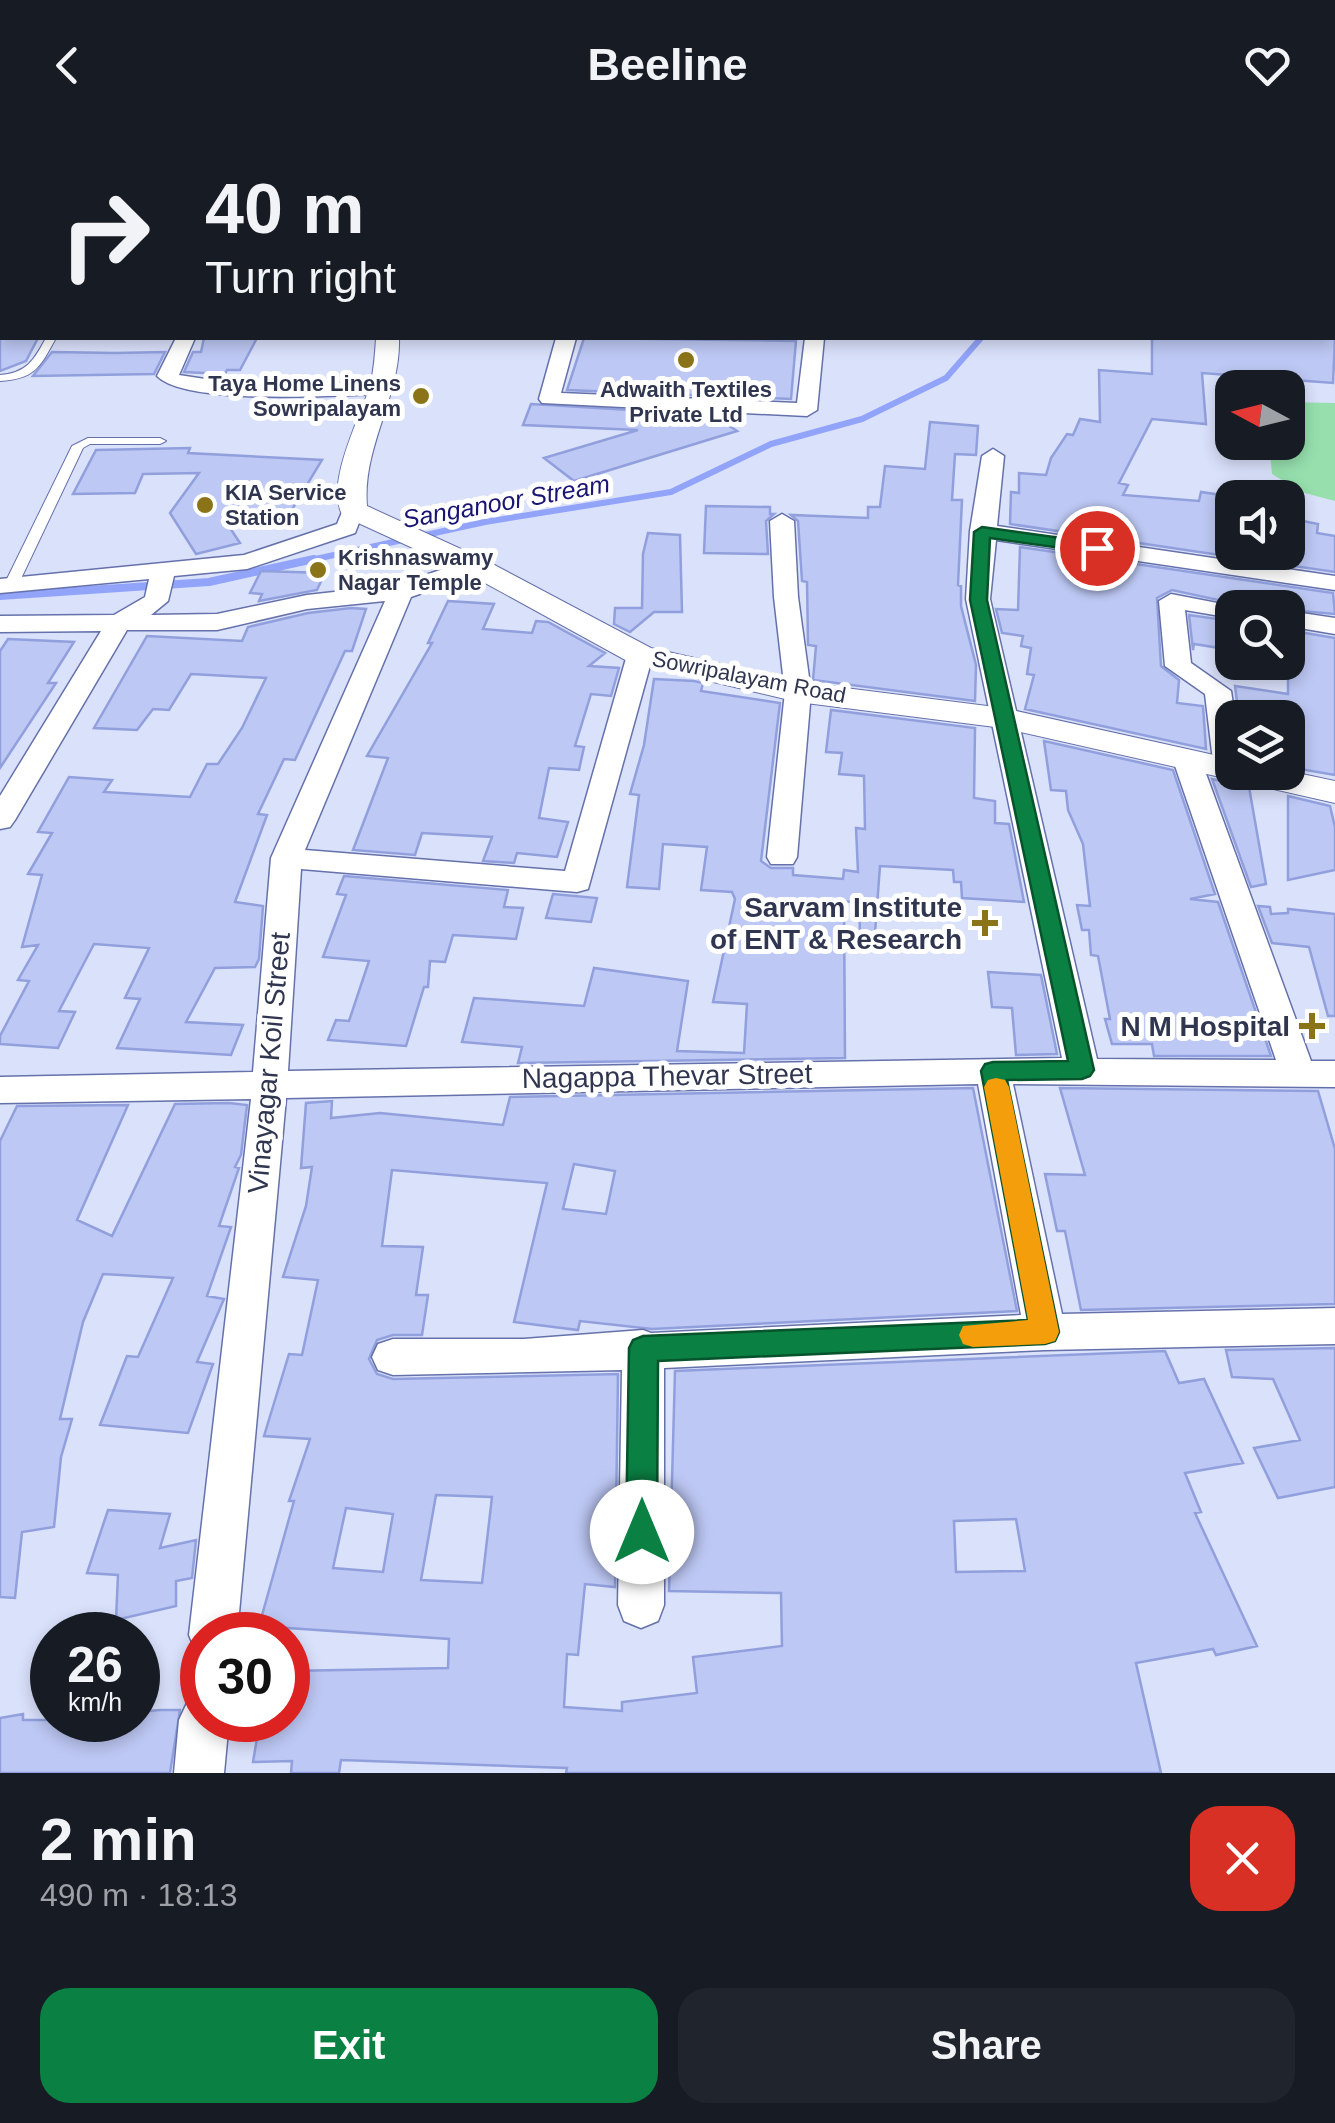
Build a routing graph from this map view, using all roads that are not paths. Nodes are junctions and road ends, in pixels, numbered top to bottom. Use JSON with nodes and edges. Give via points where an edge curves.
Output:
{"nodes":[{"id":1,"x":50,"y":340,"type":"edge"},
{"id":2,"x":184,"y":340,"type":"edge"},
{"id":3,"x":388,"y":340,"type":"edge"},
{"id":4,"x":565,"y":340,"type":"edge"},
{"id":5,"x":815,"y":340,"type":"edge"},
{"id":6,"x":0,"y":378,"type":"edge"},
{"id":7,"x":384,"y":388,"type":"junction"},
{"id":8,"x":160,"y":441,"type":"dead end"},
{"id":9,"x":992,"y":456,"type":"dead end"},
{"id":10,"x":352,"y":510,"type":"junction"},
{"id":11,"x":782,"y":521,"type":"dead end"},
{"id":12,"x":982,"y":532,"type":"junction"},
{"id":13,"x":1215,"y":558,"type":"edge"},
{"id":14,"x":475,"y":566,"type":"junction"},
{"id":15,"x":1284,"y":570,"type":"edge"},
{"id":16,"x":163,"y":573,"type":"junction"},
{"id":17,"x":1335,"y":583,"type":"edge"},
{"id":18,"x":6,"y":586,"type":"edge"},
{"id":19,"x":401,"y":592,"type":"junction"},
{"id":20,"x":1215,"y":608,"type":"edge"},
{"id":21,"x":1305,"y":622,"type":"edge"},
{"id":22,"x":0,"y":624,"type":"edge"},
{"id":23,"x":118,"y":624,"type":"junction"},
{"id":24,"x":1335,"y":626,"type":"edge"},
{"id":25,"x":640,"y":656,"type":"junction"},
{"id":26,"x":798,"y":692,"type":"junction"},
{"id":27,"x":1220,"y":700,"type":"edge"},
{"id":28,"x":1004,"y":718,"type":"junction"},
{"id":29,"x":1187,"y":760,"type":"junction"},
{"id":30,"x":1215,"y":766,"type":"edge"},
{"id":31,"x":1305,"y":786,"type":"edge"},
{"id":32,"x":1335,"y":792,"type":"edge"},
{"id":33,"x":0,"y":820,"type":"edge"},
{"id":34,"x":782,"y":857,"type":"dead end"},
{"id":35,"x":286,"y":858,"type":"junction"},
{"id":36,"x":1082,"y":1070,"type":"junction"},
{"id":37,"x":993,"y":1071,"type":"junction"},
{"id":38,"x":1298,"y":1074,"type":"junction"},
{"id":39,"x":1335,"y":1074,"type":"edge"},
{"id":40,"x":270,"y":1083,"type":"junction"},
{"id":41,"x":0,"y":1090,"type":"edge"},
{"id":42,"x":1335,"y":1326,"type":"edge"},
{"id":43,"x":1045,"y":1332,"type":"junction"},
{"id":44,"x":643,"y":1348,"type":"junction"},
{"id":45,"x":393,"y":1358,"type":"dead end"},
{"id":46,"x":641,"y":1606,"type":"dead end"},
{"id":47,"x":215,"y":1612,"type":"edge"},
{"id":48,"x":202,"y":1742,"type":"edge"},
{"id":49,"x":199,"y":1773,"type":"edge"}],
"edges":[{"from":1,"to":6,"type":"lane","via":[[32,371]]},
{"from":2,"to":7,"type":"street","via":[[167,376],[174,380],[244,391]]},
{"from":3,"to":7,"type":"street"},
{"from":4,"to":5,"type":"street","via":[[550,399],[806,410]]},
{"from":7,"to":10,"type":"street","via":[[349,490]]},
{"from":8,"to":18,"type":"lane","via":[[78,446]]},
{"from":9,"to":12,"type":"street"},
{"from":10,"to":14,"type":"street","name":"Sowripalayam Road"},
{"from":10,"to":16,"type":"street","via":[[347,528],[247,562]]},
{"from":11,"to":26,"type":"street"},
{"from":12,"to":13,"type":"street"},
{"from":12,"to":28,"type":"street","via":[[978,600]]},
{"from":14,"to":19,"type":"street"},
{"from":14,"to":25,"type":"street","name":"Sowripalayam Road"},
{"from":15,"to":17,"type":"street"},
{"from":16,"to":18,"type":"street"},
{"from":16,"to":23,"type":"street","via":[[156,601]]},
{"from":19,"to":23,"type":"street","via":[[307,602],[217,622]]},
{"from":19,"to":35,"type":"street","name":"Vinayagar Koil Street"},
{"from":20,"to":27,"type":"street","via":[[1172,602],[1178,666],[1218,691]]},
{"from":21,"to":24,"type":"street"},
{"from":22,"to":23,"type":"street"},
{"from":23,"to":33,"type":"street"},
{"from":25,"to":26,"type":"street","name":"Sowripalayam Road"},
{"from":25,"to":35,"type":"street","via":[[577,882]]},
{"from":26,"to":28,"type":"street","name":"Sowripalayam Road"},
{"from":26,"to":34,"type":"street"},
{"from":28,"to":29,"type":"street","name":"Sowripalayam Road"},
{"from":28,"to":36,"type":"street"},
{"from":29,"to":30,"type":"street","name":"Sowripalayam Road"},
{"from":29,"to":38,"type":"street"},
{"from":31,"to":32,"type":"street","name":"Sowripalayam Road"},
{"from":35,"to":40,"type":"street","name":"Vinayagar Koil Street"},
{"from":36,"to":37,"type":"street","name":"Nagappa Thevar Street"},
{"from":36,"to":38,"type":"street","name":"Nagappa Thevar Street"},
{"from":37,"to":40,"type":"street","name":"Nagappa Thevar Street"},
{"from":37,"to":43,"type":"street"},
{"from":38,"to":39,"type":"street","name":"Nagappa Thevar Street"},
{"from":40,"to":41,"type":"street","name":"Nagappa Thevar Street"},
{"from":40,"to":47,"type":"street","name":"Vinayagar Koil Street"},
{"from":42,"to":43,"type":"street"},
{"from":43,"to":44,"type":"street"},
{"from":44,"to":45,"type":"street"},
{"from":44,"to":46,"type":"street"},
{"from":48,"to":49,"type":"street"}]}
